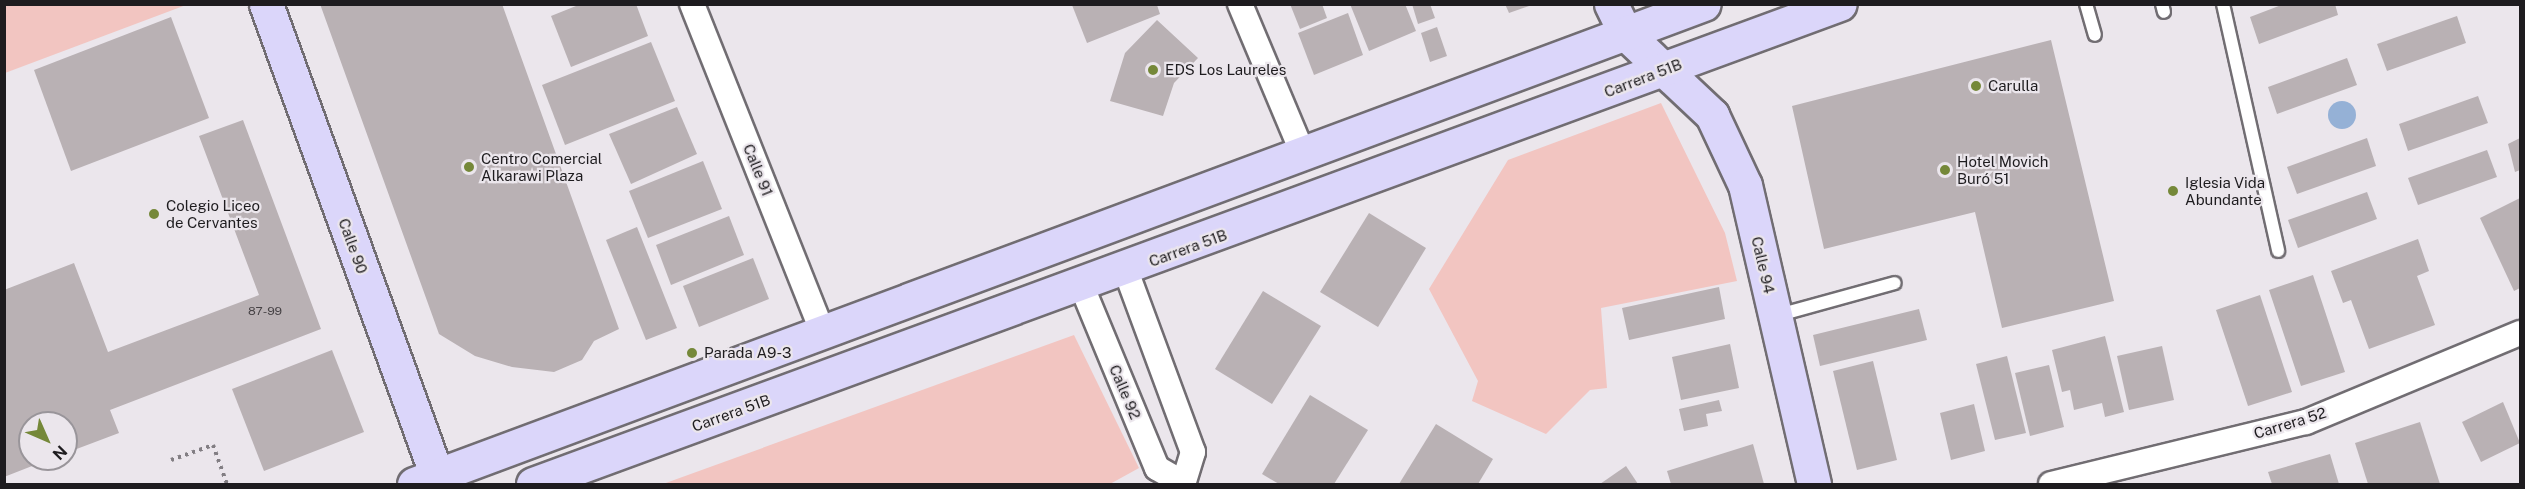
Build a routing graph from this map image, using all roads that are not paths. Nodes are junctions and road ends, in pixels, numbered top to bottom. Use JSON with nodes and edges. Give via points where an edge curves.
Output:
{"nodes":[{"id":1,"x":266,"y":4,"type":"edge"},
{"id":2,"x":692,"y":4,"type":"edge"},
{"id":3,"x":1240,"y":4,"type":"edge"},
{"id":4,"x":1704,"y":4,"type":"edge"},
{"id":5,"x":1840,"y":4,"type":"edge"},
{"id":6,"x":2086,"y":4,"type":"edge"},
{"id":7,"x":2223,"y":4,"type":"edge"},
{"id":8,"x":1618,"y":19,"type":"edge"},
{"id":9,"x":2095,"y":34,"type":"dead end"},
{"id":10,"x":1665,"y":70,"type":"junction"},
{"id":11,"x":1304,"y":156,"type":"junction"},
{"id":12,"x":2278,"y":251,"type":"dead end"},
{"id":13,"x":1126,"y":271,"type":"junction"},
{"id":14,"x":1895,"y":284,"type":"dead end"},
{"id":15,"x":1082,"y":287,"type":"junction"},
{"id":16,"x":1774,"y":316,"type":"junction"},
{"id":17,"x":2520,"y":333,"type":"edge"},
{"id":18,"x":824,"y":336,"type":"junction"},
{"id":19,"x":427,"y":482,"type":"edge"},
{"id":20,"x":533,"y":484,"type":"edge"},
{"id":21,"x":1182,"y":484,"type":"edge"},
{"id":22,"x":1814,"y":484,"type":"edge"},
{"id":23,"x":2051,"y":484,"type":"edge"}],
"edges":[{"from":1,"to":19,"type":"main road","name":"Calle 90"},
{"from":2,"to":18,"type":"street","name":"Calle 91"},
{"from":3,"to":11,"type":"street"},
{"from":4,"to":8,"type":"main road"},
{"from":5,"to":10,"type":"main road","name":"Carrera 51B"},
{"from":6,"to":9,"type":"lane"},
{"from":7,"to":12,"type":"lane"},
{"from":8,"to":10,"type":"main road","name":"Calle 94"},
{"from":8,"to":11,"type":"main road"},
{"from":10,"to":13,"type":"main road","name":"Carrera 51B"},
{"from":10,"to":16,"type":"main road","name":"Calle 94","via":[[1712,115],[1745,185]]},
{"from":11,"to":18,"type":"main road"},
{"from":13,"to":15,"type":"main road","name":"Carrera 51B"},
{"from":13,"to":21,"type":"street","name":"Calle 92","via":[[1193,452]]},
{"from":14,"to":16,"type":"lane"},
{"from":15,"to":20,"type":"main road","name":"Carrera 51B"},
{"from":15,"to":21,"type":"street","name":"Calle 92","via":[[1157,468]]},
{"from":16,"to":22,"type":"main road","name":"Calle 94"},
{"from":17,"to":23,"type":"street","name":"Carrera 52","via":[[2306,422]]},
{"from":18,"to":19,"type":"main road"}]}
